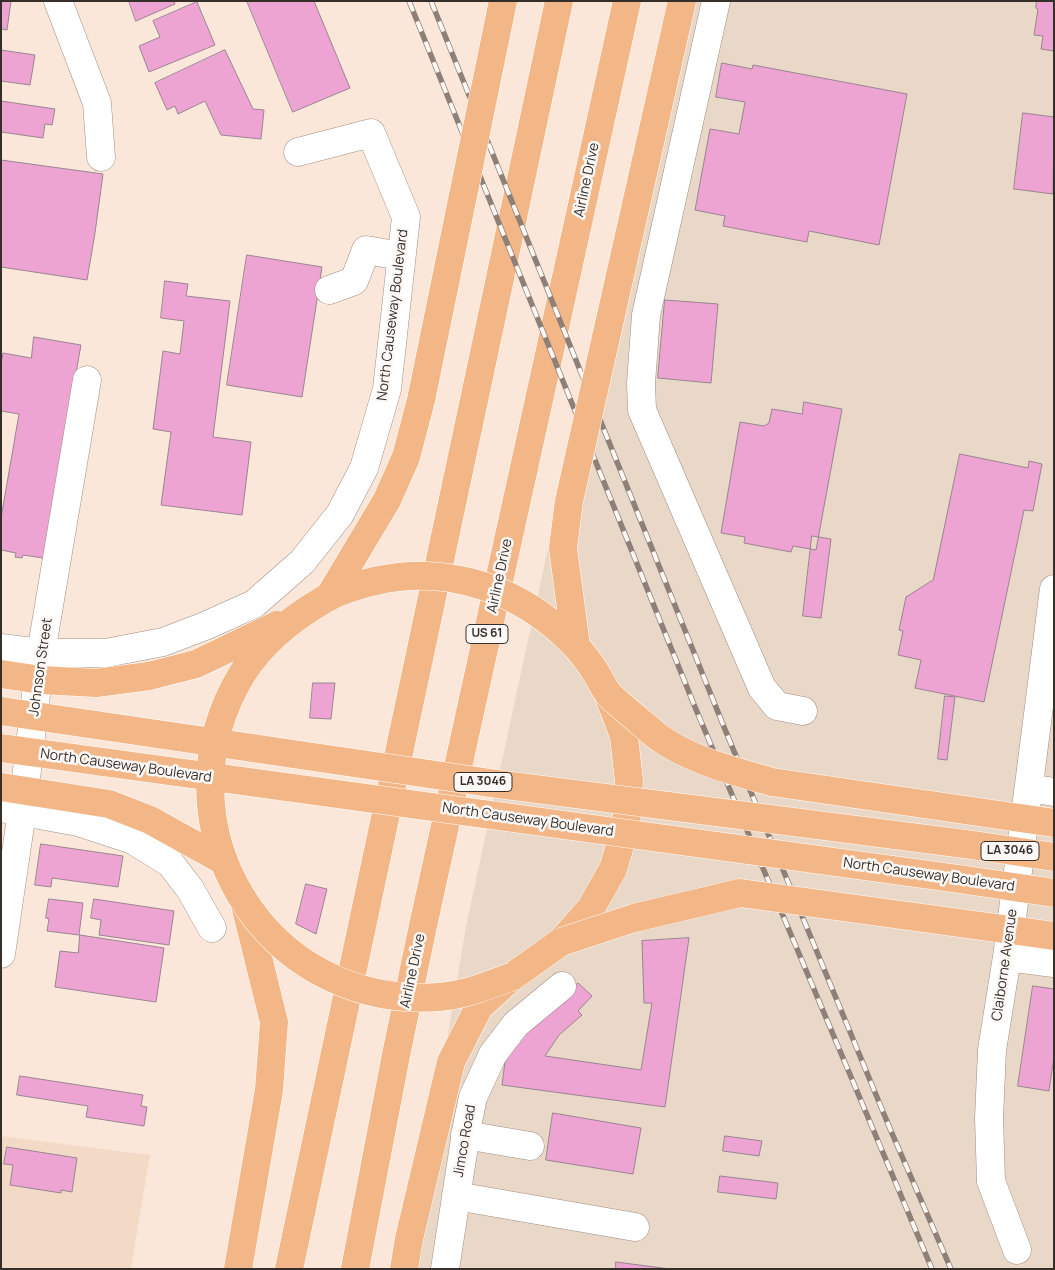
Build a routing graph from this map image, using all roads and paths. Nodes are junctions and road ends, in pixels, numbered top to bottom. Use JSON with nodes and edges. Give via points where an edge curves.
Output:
{"nodes":[{"id":1,"x":58,"y":1,"type":"edge"},
{"id":2,"x":503,"y":1,"type":"edge"},
{"id":3,"x":559,"y":1,"type":"edge"},
{"id":4,"x":626,"y":1,"type":"edge"},
{"id":5,"x":682,"y":1,"type":"edge"},
{"id":6,"x":716,"y":1,"type":"edge"},
{"id":7,"x":298,"y":152,"type":"dead end"},
{"id":8,"x":101,"y":157,"type":"dead end"},
{"id":9,"x":402,"y":256,"type":"junction"},
{"id":10,"x":329,"y":290,"type":"dead end"},
{"id":11,"x":87,"y":380,"type":"dead end"},
{"id":12,"x":1054,"y":588,"type":"edge"},
{"id":13,"x":329,"y":596,"type":"junction"},
{"id":14,"x":296,"y":616,"type":"junction"},
{"id":15,"x":576,"y":646,"type":"junction"},
{"id":16,"x":1,"y":648,"type":"edge"},
{"id":17,"x":41,"y":653,"type":"junction"},
{"id":18,"x":1,"y":674,"type":"edge"},
{"id":19,"x":608,"y":694,"type":"junction"},
{"id":20,"x":1,"y":711,"type":"edge"},
{"id":21,"x":803,"y":711,"type":"dead end"},
{"id":22,"x":1,"y":748,"type":"edge"},
{"id":23,"x":1,"y":787,"type":"edge"},
{"id":24,"x":1041,"y":790,"type":"edge"},
{"id":25,"x":12,"y":810,"type":"edge"},
{"id":26,"x":1054,"y":823,"type":"edge"},
{"id":27,"x":1054,"y":857,"type":"edge"},
{"id":28,"x":222,"y":860,"type":"junction"},
{"id":29,"x":1054,"y":893,"type":"edge"},
{"id":30,"x":245,"y":905,"type":"junction"},
{"id":31,"x":212,"y":928,"type":"dead end"},
{"id":32,"x":1054,"y":936,"type":"edge"},
{"id":33,"x":561,"y":942,"type":"junction"},
{"id":34,"x":1,"y":954,"type":"edge"},
{"id":35,"x":1007,"y":957,"type":"junction"},
{"id":36,"x":1054,"y":964,"type":"edge"},
{"id":37,"x":513,"y":976,"type":"junction"},
{"id":38,"x":562,"y":986,"type":"dead end"},
{"id":39,"x":465,"y":1135,"type":"junction"},
{"id":40,"x":530,"y":1146,"type":"dead end"},
{"id":41,"x":456,"y":1196,"type":"junction"},
{"id":42,"x":635,"y":1227,"type":"dead end"},
{"id":43,"x":1017,"y":1250,"type":"dead end"},
{"id":44,"x":238,"y":1269,"type":"edge"},
{"id":45,"x":289,"y":1269,"type":"edge"},
{"id":46,"x":355,"y":1269,"type":"edge"},
{"id":47,"x":404,"y":1269,"type":"edge"},
{"id":48,"x":444,"y":1269,"type":"edge"}],
"edges":[{"from":1,"to":8,"type":"street","via":[[97,103]]},
{"from":2,"to":13,"type":"highway","bridge":true,"via":[[421,400],[406,457],[387,500]]},
{"from":3,"to":45,"type":"highway"},
{"from":4,"to":46,"type":"highway","name":"Airline Drive","number":"US 61","via":[[424,921]]},
{"from":5,"to":15,"type":"highway","bridge":true,"via":[[569,501],[563,548]]},
{"from":6,"to":21,"type":"street","via":[[646,315],[642,410],[762,688],[777,706]]},
{"from":7,"to":9,"type":"street","name":"North Causeway Boulevard","via":[[371,133],[406,217]]},
{"from":9,"to":10,"type":"street","via":[[366,250],[354,281]]},
{"from":9,"to":17,"type":"street","name":"North Causeway Boulevard","via":[[387,388],[364,468],[340,514],[302,562],[254,604],[163,642],[106,653]]},
{"from":11,"to":17,"type":"street","name":"Johnson Street"},
{"from":12,"to":24,"type":"street","name":"Claiborne Avenue"},
{"from":13,"to":14,"type":"highway","bridge":true},
{"from":13,"to":15,"type":"highway","bridge":true,"via":[[386,579],[416,576],[476,584],[530,608]]},
{"from":14,"to":18,"type":"highway","bridge":true,"via":[[196,664],[149,676],[96,683]]},
{"from":14,"to":28,"type":"highway","bridge":true,"via":[[267,642],[243,673],[225,708],[214,745],[210,783],[212,822]]},
{"from":15,"to":19,"type":"highway","bridge":true},
{"from":16,"to":17,"type":"street","name":"North Causeway Boulevard"},
{"from":17,"to":25,"type":"street","name":"Johnson Street"},
{"from":19,"to":26,"type":"highway","bridge":true,"via":[[659,737],[693,756],[772,782]]},
{"from":19,"to":33,"type":"highway","bridge":true,"via":[[624,736],[629,781],[626,826],[613,869],[591,908]]},
{"from":20,"to":27,"type":"highway","number":"LA 3046","bridge":true,"via":[[497,784]]},
{"from":22,"to":29,"type":"highway","name":"North Causeway Boulevard","bridge":true},
{"from":23,"to":28,"type":"highway","bridge":true,"via":[[109,804],[150,820]]},
{"from":24,"to":35,"type":"street","name":"Claiborne Avenue"},
{"from":25,"to":31,"type":"street","via":[[78,822],[133,840],[170,863],[190,889]]},
{"from":25,"to":34,"type":"street","name":"Johnson Street"},
{"from":28,"to":30,"type":"highway","bridge":true},
{"from":30,"to":37,"type":"highway","bridge":true,"via":[[269,934],[298,959],[330,978],[366,991],[403,997],[440,997],[477,990]]},
{"from":30,"to":44,"type":"highway","via":[[274,1022],[269,1090]]},
{"from":32,"to":33,"type":"highway","bridge":true,"via":[[740,893],[634,918]]},
{"from":33,"to":37,"type":"highway"},
{"from":35,"to":36,"type":"street"},
{"from":35,"to":43,"type":"street","name":"Claiborne Avenue","via":[[992,1050],[991,1181]]},
{"from":37,"to":47,"type":"highway","via":[[479,1007],[451,1062],[408,1239]]},
{"from":38,"to":39,"type":"street","name":"Jimco Road","via":[[516,1024],[493,1054],[472,1098]]},
{"from":39,"to":40,"type":"street"},
{"from":39,"to":41,"type":"street","name":"Jimco Road"},
{"from":41,"to":42,"type":"street"},
{"from":41,"to":48,"type":"street","name":"Jimco Road"}]}
